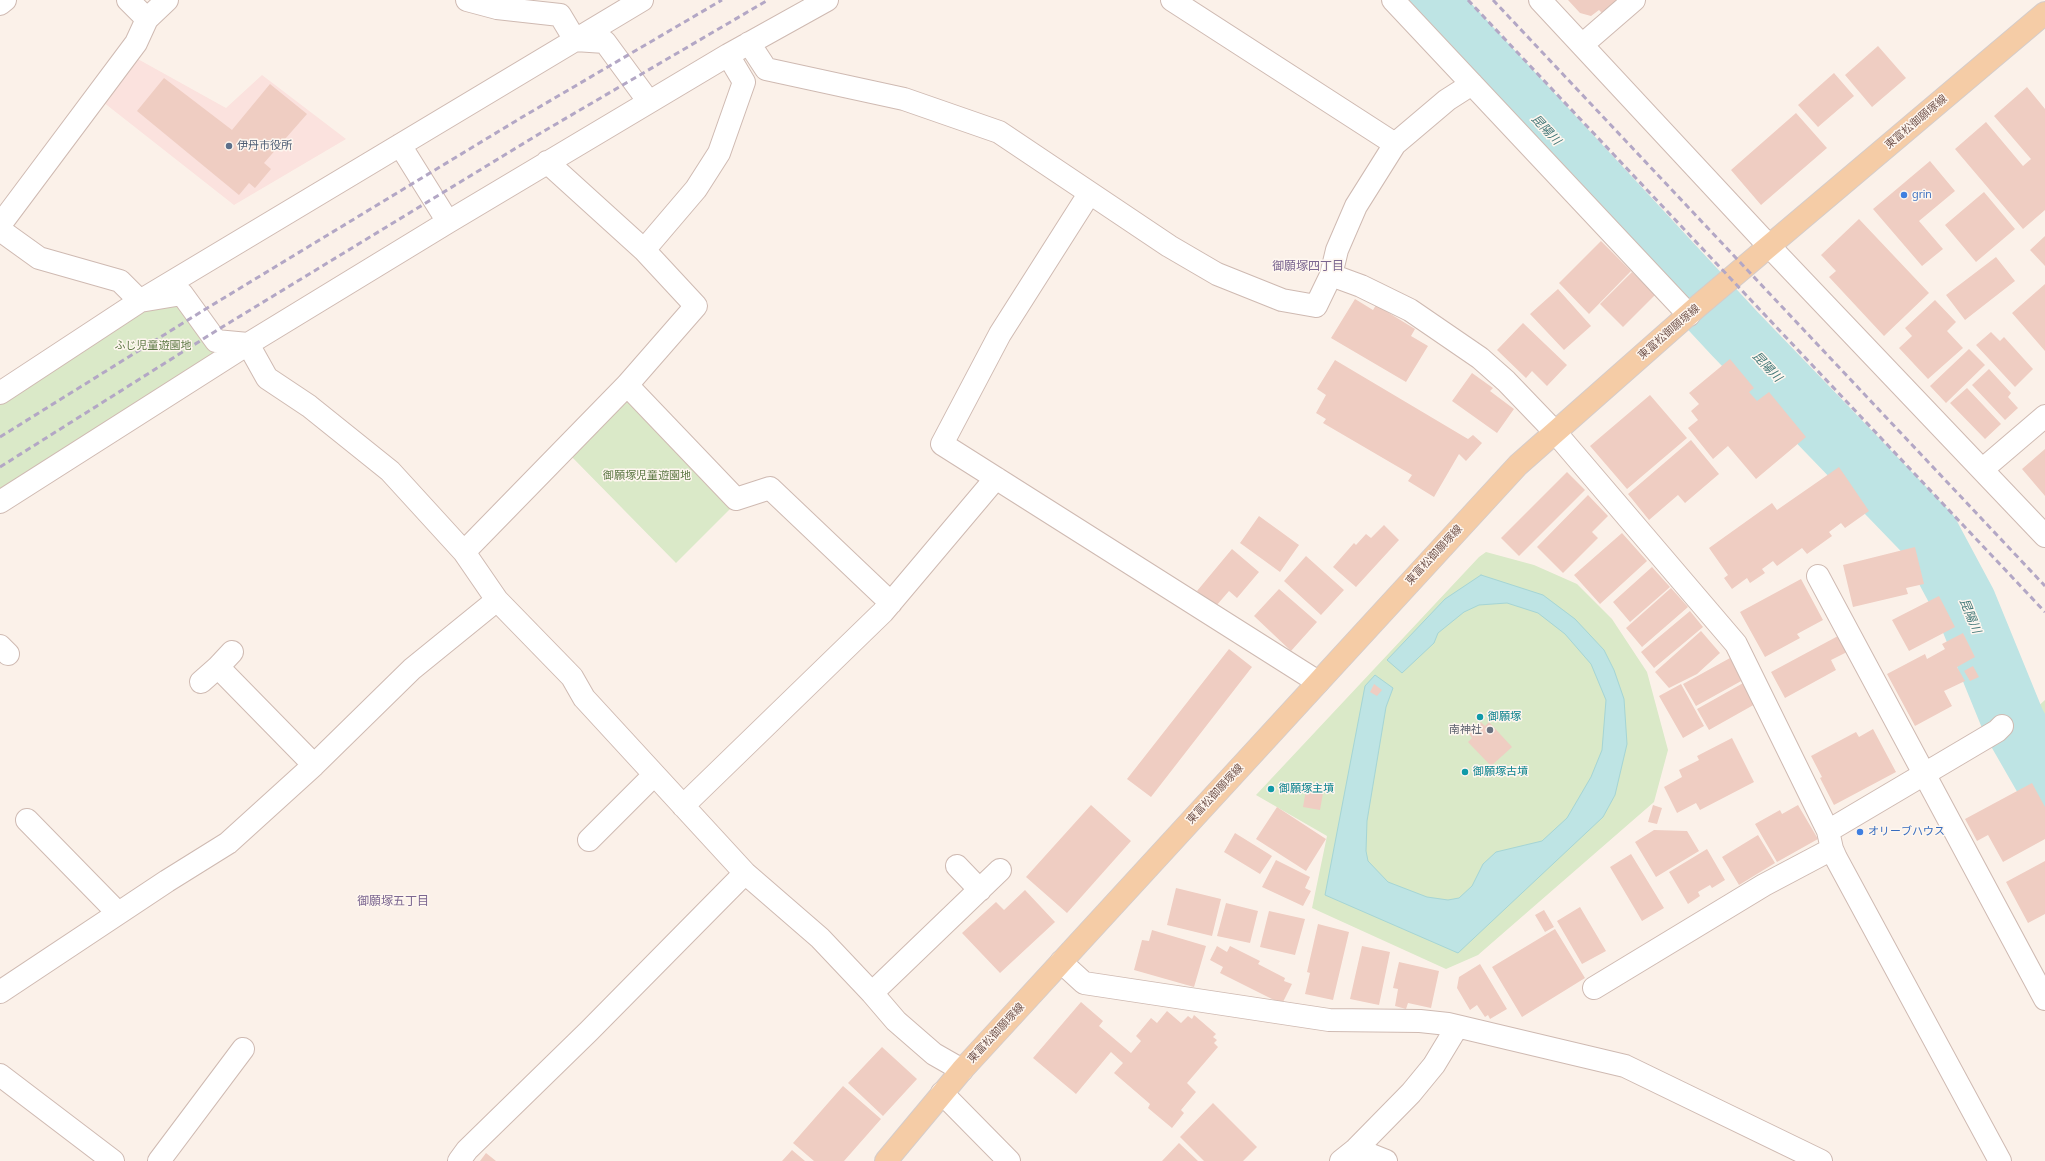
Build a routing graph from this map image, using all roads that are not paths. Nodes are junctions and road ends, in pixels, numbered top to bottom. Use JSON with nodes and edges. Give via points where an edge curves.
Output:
{"nodes":[{"id":1,"x":5,"y":0,"type":"edge"},
{"id":2,"x":128,"y":0,"type":"edge"},
{"id":3,"x":167,"y":0,"type":"edge"},
{"id":4,"x":467,"y":0,"type":"edge"},
{"id":5,"x":642,"y":0,"type":"edge"},
{"id":6,"x":827,"y":0,"type":"edge"},
{"id":7,"x":1172,"y":0,"type":"edge"},
{"id":8,"x":1393,"y":0,"type":"edge"},
{"id":9,"x":1540,"y":0,"type":"edge"},
{"id":10,"x":1634,"y":0,"type":"edge"},
{"id":11,"x":0,"y":4,"type":"edge"},
{"id":12,"x":2045,"y":13,"type":"edge"},
{"id":13,"x":147,"y":19,"type":"junction"},
{"id":14,"x":575,"y":40,"type":"junction"},
{"id":15,"x":750,"y":43,"type":"junction"},
{"id":16,"x":1582,"y":46,"type":"junction"},
{"id":17,"x":728,"y":55,"type":"junction"},
{"id":18,"x":1472,"y":84,"type":"junction"},
{"id":19,"x":649,"y":102,"type":"junction"},
{"id":20,"x":1395,"y":144,"type":"junction"},
{"id":21,"x":400,"y":145,"type":"junction"},
{"id":22,"x":547,"y":162,"type":"junction"},
{"id":23,"x":1089,"y":194,"type":"junction"},
{"id":24,"x":448,"y":222,"type":"junction"},
{"id":25,"x":0,"y":225,"type":"edge"},
{"id":26,"x":0,"y":230,"type":"edge"},
{"id":27,"x":1770,"y":246,"type":"junction"},
{"id":28,"x":644,"y":250,"type":"junction"},
{"id":29,"x":1331,"y":275,"type":"junction"},
{"id":30,"x":140,"y":302,"type":"junction"},
{"id":31,"x":1700,"y":305,"type":"junction"},
{"id":32,"x":248,"y":344,"type":"junction"},
{"id":33,"x":627,"y":385,"type":"junction"},
{"id":34,"x":0,"y":393,"type":"edge"},
{"id":35,"x":2045,"y":416,"type":"edge"},
{"id":36,"x":1555,"y":432,"type":"junction"},
{"id":37,"x":1983,"y":469,"type":"junction"},
{"id":38,"x":996,"y":478,"type":"junction"},
{"id":39,"x":0,"y":502,"type":"edge"},
{"id":40,"x":2045,"y":536,"type":"edge"},
{"id":41,"x":464,"y":552,"type":"junction"},
{"id":42,"x":1818,"y":576,"type":"dead end"},
{"id":43,"x":497,"y":600,"type":"junction"},
{"id":44,"x":890,"y":604,"type":"junction"},
{"id":45,"x":201,"y":682,"type":"dead end"},
{"id":46,"x":1318,"y":682,"type":"junction"},
{"id":47,"x":2002,"y":726,"type":"dead end"},
{"id":48,"x":314,"y":765,"type":"junction"},
{"id":49,"x":1924,"y":773,"type":"junction"},
{"id":50,"x":654,"y":775,"type":"junction"},
{"id":51,"x":683,"y":806,"type":"junction"},
{"id":52,"x":27,"y":820,"type":"dead end"},
{"id":53,"x":589,"y":840,"type":"dead end"},
{"id":54,"x":1830,"y":840,"type":"junction"},
{"id":55,"x":957,"y":866,"type":"dead end"},
{"id":56,"x":1000,"y":870,"type":"dead end"},
{"id":57,"x":746,"y":873,"type":"junction"},
{"id":58,"x":980,"y":890,"type":"junction"},
{"id":59,"x":118,"y":913,"type":"junction"},
{"id":60,"x":1061,"y":962,"type":"junction"},
{"id":61,"x":1594,"y":988,"type":"dead end"},
{"id":62,"x":0,"y":992,"type":"edge"},
{"id":63,"x":872,"y":993,"type":"junction"},
{"id":64,"x":2045,"y":998,"type":"edge"},
{"id":65,"x":1457,"y":1027,"type":"junction"},
{"id":66,"x":243,"y":1049,"type":"dead end"},
{"id":67,"x":962,"y":1070,"type":"junction"},
{"id":68,"x":0,"y":1074,"type":"edge"},
{"id":69,"x":942,"y":1094,"type":"junction"},
{"id":70,"x":1348,"y":1155,"type":"edge"},
{"id":71,"x":112,"y":1161,"type":"edge"},
{"id":72,"x":159,"y":1161,"type":"edge"},
{"id":73,"x":459,"y":1161,"type":"edge"},
{"id":74,"x":886,"y":1161,"type":"edge"},
{"id":75,"x":1010,"y":1161,"type":"edge"},
{"id":76,"x":1386,"y":1161,"type":"edge"},
{"id":77,"x":1821,"y":1161,"type":"edge"},
{"id":78,"x":2000,"y":1161,"type":"edge"}],
"edges":[{"from":1,"to":11,"type":"street"},
{"from":2,"to":13,"type":"street"},
{"from":3,"to":13,"type":"street"},
{"from":4,"to":14,"type":"street","via":[[497,8],[560,15]]},
{"from":5,"to":14,"type":"street"},
{"from":6,"to":15,"type":"street"},
{"from":7,"to":20,"type":"street"},
{"from":8,"to":18,"type":"street"},
{"from":9,"to":16,"type":"street"},
{"from":10,"to":16,"type":"street"},
{"from":12,"to":27,"type":"main road","name":"東富松御願塚線"},
{"from":13,"to":25,"type":"street","via":[[136,43]]},
{"from":14,"to":19,"type":"street","via":[[605,42]]},
{"from":14,"to":21,"type":"street"},
{"from":15,"to":17,"type":"street"},
{"from":15,"to":23,"type":"street","via":[[766,69],[904,99],[999,132]]},
{"from":16,"to":27,"type":"street"},
{"from":17,"to":19,"type":"street"},
{"from":17,"to":28,"type":"street","via":[[744,82],[719,153],[696,189]]},
{"from":18,"to":20,"type":"street","via":[[1447,100]]},
{"from":18,"to":31,"type":"street"},
{"from":19,"to":22,"type":"street"},
{"from":20,"to":29,"type":"street","via":[[1356,206],[1337,250]]},
{"from":21,"to":24,"type":"street"},
{"from":21,"to":30,"type":"street"},
{"from":22,"to":24,"type":"street"},
{"from":22,"to":28,"type":"street"},
{"from":23,"to":29,"type":"street","via":[[1169,246],[1218,274],[1282,300],[1316,306]]},
{"from":23,"to":38,"type":"street","via":[[1000,334],[942,444]]},
{"from":24,"to":32,"type":"street"},
{"from":26,"to":30,"type":"street","via":[[39,258],[120,281]]},
{"from":27,"to":31,"type":"main road","name":"東富松御願塚線"},
{"from":27,"to":37,"type":"street"},
{"from":28,"to":33,"type":"street","via":[[696,306]]},
{"from":29,"to":36,"type":"street","via":[[1361,286],[1410,310],[1480,358]]},
{"from":30,"to":32,"type":"street","via":[[182,294],[216,341]]},
{"from":30,"to":34,"type":"street"},
{"from":31,"to":36,"type":"main road","name":"東富松御願塚線"},
{"from":32,"to":39,"type":"street"},
{"from":32,"to":41,"type":"street","via":[[268,378],[309,406],[390,471]]},
{"from":33,"to":41,"type":"street"},
{"from":33,"to":44,"type":"street","via":[[736,499],[770,488]]},
{"from":35,"to":37,"type":"street"},
{"from":36,"to":46,"type":"main road","name":"東富松御願塚線","via":[[1482,503]]},
{"from":36,"to":54,"type":"street","via":[[1736,644]]},
{"from":37,"to":40,"type":"street"},
{"from":38,"to":44,"type":"street"},
{"from":38,"to":46,"type":"street"},
{"from":41,"to":43,"type":"street"},
{"from":42,"to":49,"type":"street"},
{"from":43,"to":48,"type":"street","via":[[412,670]]},
{"from":43,"to":50,"type":"street","via":[[572,677],[584,698]]},
{"from":44,"to":51,"type":"street"},
{"from":45,"to":48,"type":"street","via":[[225,660]]},
{"from":46,"to":60,"type":"main road","name":"東富松御願塚線"},
{"from":47,"to":49,"type":"street"},
{"from":48,"to":59,"type":"street","via":[[228,843]]},
{"from":49,"to":54,"type":"street"},
{"from":49,"to":64,"type":"street"},
{"from":50,"to":51,"type":"street"},
{"from":50,"to":53,"type":"street"},
{"from":51,"to":57,"type":"street"},
{"from":52,"to":59,"type":"street"},
{"from":54,"to":61,"type":"street","via":[[1764,885]]},
{"from":54,"to":78,"type":"street"},
{"from":55,"to":58,"type":"street"},
{"from":56,"to":58,"type":"street"},
{"from":57,"to":63,"type":"street","via":[[820,938]]},
{"from":57,"to":73,"type":"street","via":[[467,1150]]},
{"from":58,"to":63,"type":"street"},
{"from":59,"to":62,"type":"street"},
{"from":60,"to":65,"type":"street","via":[[1084,983],[1329,1020],[1420,1021]]},
{"from":60,"to":67,"type":"main road","name":"東富松御願塚線"},
{"from":63,"to":67,"type":"street","via":[[896,1021],[934,1054]]},
{"from":65,"to":70,"type":"street","via":[[1434,1065],[1411,1093]]},
{"from":65,"to":77,"type":"street","via":[[1625,1066]]},
{"from":66,"to":72,"type":"street"},
{"from":67,"to":69,"type":"main road","name":"東富松御願塚線"},
{"from":68,"to":71,"type":"street"},
{"from":69,"to":74,"type":"main road","name":"東富松御願塚線"},
{"from":69,"to":75,"type":"street"},
{"from":70,"to":76,"type":"street"}]}
